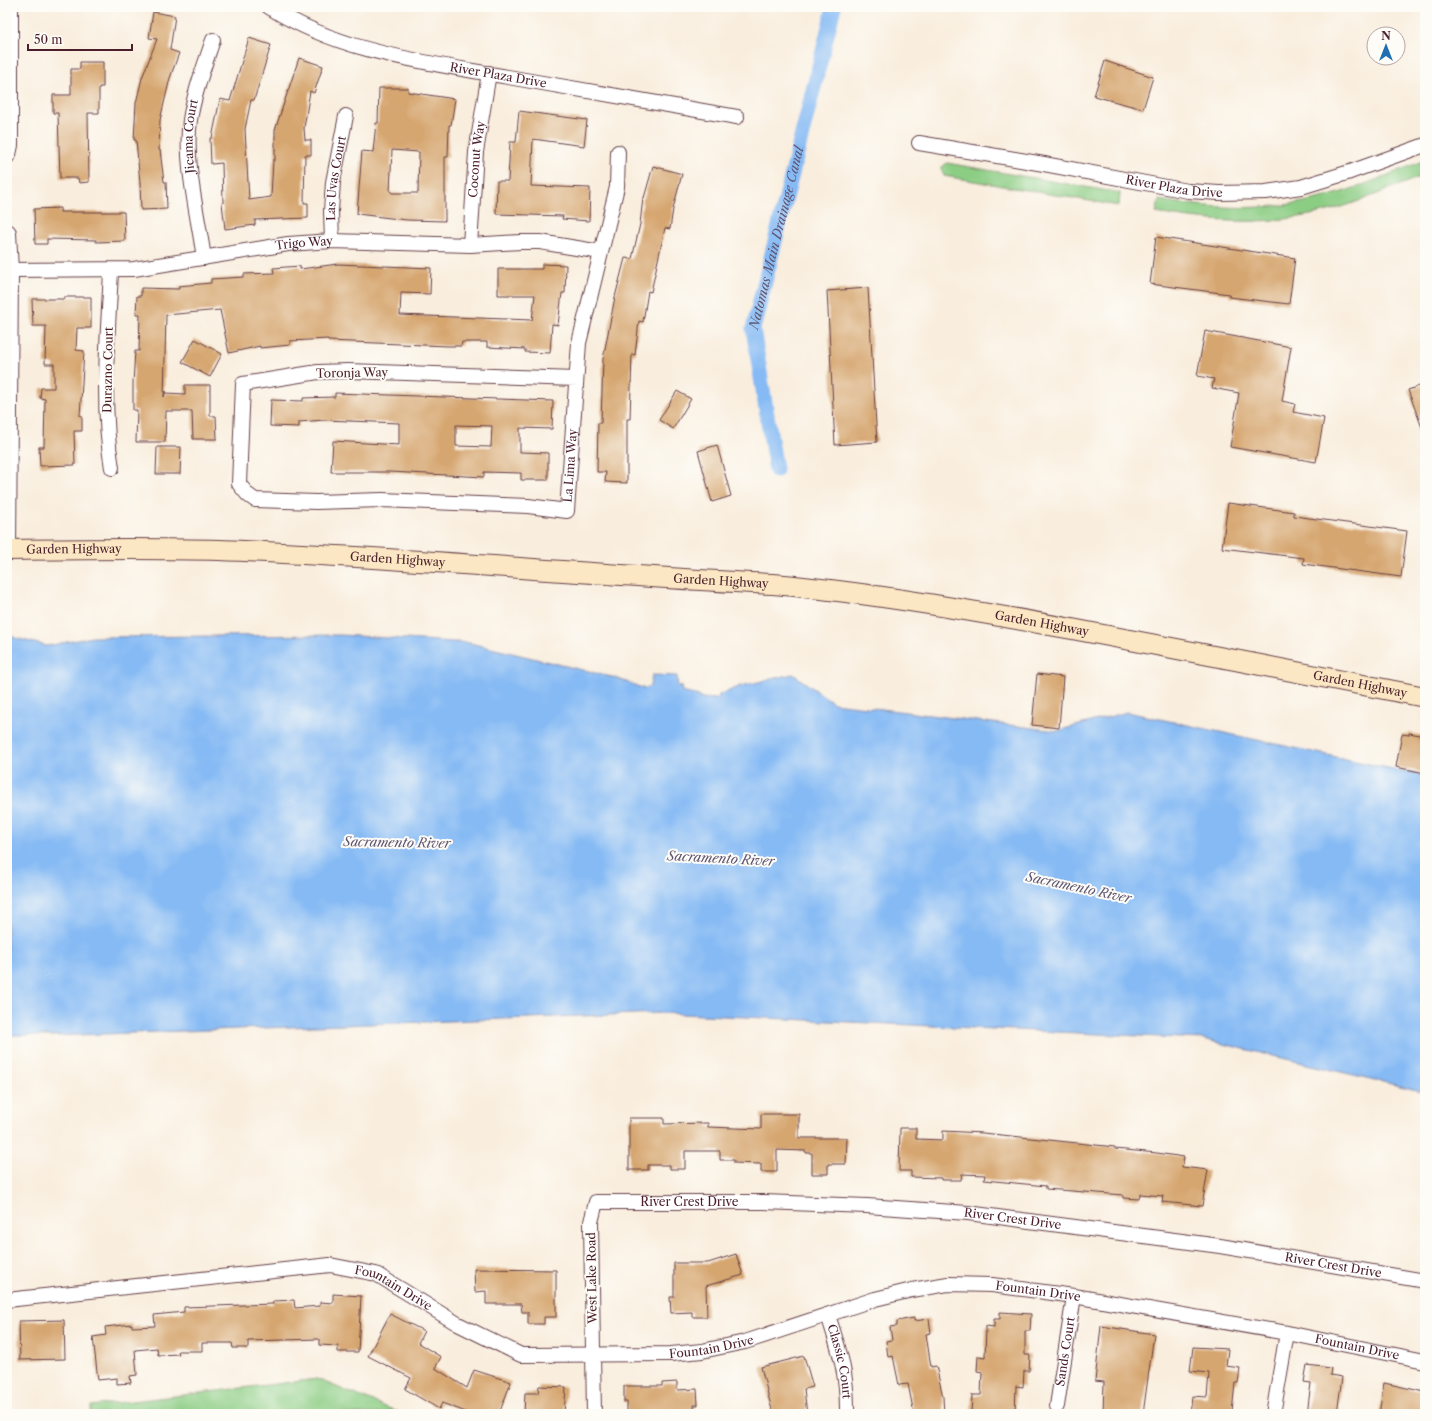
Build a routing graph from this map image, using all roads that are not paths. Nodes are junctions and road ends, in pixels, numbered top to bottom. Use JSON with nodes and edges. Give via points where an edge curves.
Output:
{"nodes":[{"id":1,"x":9,"y":7,"type":"edge"},
{"id":2,"x":269,"y":7,"type":"edge"},
{"id":3,"x":212,"y":40,"type":"dead end"},
{"id":4,"x":489,"y":73,"type":"junction"},
{"id":5,"x":346,"y":116,"type":"dead end"},
{"id":6,"x":737,"y":117,"type":"dead end"},
{"id":7,"x":919,"y":143,"type":"dead end"},
{"id":8,"x":1425,"y":145,"type":"edge"},
{"id":9,"x":618,"y":152,"type":"dead end"},
{"id":10,"x":7,"y":154,"type":"edge"},
{"id":11,"x":7,"y":233,"type":"edge"},
{"id":12,"x":332,"y":241,"type":"junction"},
{"id":13,"x":470,"y":245,"type":"junction"},
{"id":14,"x":601,"y":252,"type":"junction"},
{"id":15,"x":204,"y":258,"type":"junction"},
{"id":16,"x":9,"y":270,"type":"junction"},
{"id":17,"x":111,"y":271,"type":"junction"},
{"id":18,"x":576,"y":379,"type":"junction"},
{"id":19,"x":112,"y":468,"type":"dead end"},
{"id":20,"x":7,"y":492,"type":"edge"},
{"id":21,"x":248,"y":495,"type":"joint"},
{"id":22,"x":7,"y":550,"type":"edge"},
{"id":23,"x":1425,"y":697,"type":"edge"},
{"id":24,"x":596,"y":1202,"type":"joint"},
{"id":25,"x":1425,"y":1281,"type":"edge"},
{"id":26,"x":1074,"y":1296,"type":"junction"},
{"id":27,"x":7,"y":1300,"type":"edge"},
{"id":28,"x":828,"y":1315,"type":"junction"},
{"id":29,"x":1287,"y":1333,"type":"junction"},
{"id":30,"x":593,"y":1355,"type":"junction"},
{"id":31,"x":1425,"y":1361,"type":"edge"},
{"id":32,"x":1056,"y":1406,"type":"dead end"},
{"id":33,"x":847,"y":1409,"type":"dead end"},
{"id":34,"x":594,"y":1414,"type":"edge"},
{"id":35,"x":1273,"y":1414,"type":"edge"}],
"edges":[{"from":1,"to":10,"type":"street"},
{"from":2,"to":4,"type":"street","name":"River Plaza Drive","via":[[304,27],[340,42],[377,53]]},
{"from":3,"to":15,"type":"street","name":"Jicama Court","via":[[194,96],[189,133],[189,157]]},
{"from":4,"to":6,"type":"street","name":"River Plaza Drive"},
{"from":4,"to":13,"type":"street","name":"Coconut Way","via":[[476,152]]},
{"from":5,"to":12,"type":"street","name":"Las Uvas Court","via":[[333,182],[330,211]]},
{"from":7,"to":8,"type":"street","name":"River Plaza Drive","via":[[1188,191],[1219,193],[1266,192],[1301,187]]},
{"from":9,"to":14,"type":"street","name":"La Lima Way","via":[[617,187]]},
{"from":11,"to":16,"type":"street"},
{"from":12,"to":13,"type":"street","name":"Trigo Way"},
{"from":12,"to":15,"type":"street","name":"Trigo Way","via":[[288,244]]},
{"from":13,"to":14,"type":"street","name":"Trigo Way","via":[[540,242]]},
{"from":14,"to":18,"type":"street","name":"La Lima Way","via":[[579,344]]},
{"from":15,"to":17,"type":"street","name":"Trigo Way"},
{"from":16,"to":17,"type":"street","name":"Trigo Way"},
{"from":16,"to":20,"type":"street"},
{"from":17,"to":19,"type":"street","name":"Durazno Court","via":[[106,409]]},
{"from":18,"to":21,"type":"street","name":"Toronja Way","via":[[348,371],[318,372],[243,384],[239,484]]},
{"from":18,"to":21,"type":"street","name":"La Lima Way","via":[[567,511],[528,506],[382,500],[255,500]]},
{"from":20,"to":22,"type":"street"},
{"from":22,"to":23,"type":"main road","name":"Garden Highway","via":[[105,548],[385,558],[822,589],[983,612]]},
{"from":24,"to":25,"type":"street","name":"River Crest Drive","via":[[764,1202],[968,1213],[1220,1246]]},
{"from":24,"to":30,"type":"street","name":"West Lake Road","via":[[591,1222]]},
{"from":26,"to":28,"type":"street","name":"Fountain Drive","via":[[992,1285],[948,1284],[875,1299]]},
{"from":26,"to":29,"type":"street","name":"Fountain Drive"},
{"from":26,"to":32,"type":"street","name":"Sands Court"},
{"from":27,"to":30,"type":"street","name":"Fountain Drive","via":[[330,1265],[376,1274],[458,1324],[521,1355]]},
{"from":28,"to":30,"type":"street","name":"Fountain Drive","via":[[745,1342],[702,1351]]},
{"from":28,"to":33,"type":"street","name":"Classic Court","via":[[844,1365]]},
{"from":29,"to":31,"type":"street","name":"Fountain Drive"},
{"from":29,"to":35,"type":"street"},
{"from":30,"to":34,"type":"street","name":"West Lake Road"}]}
